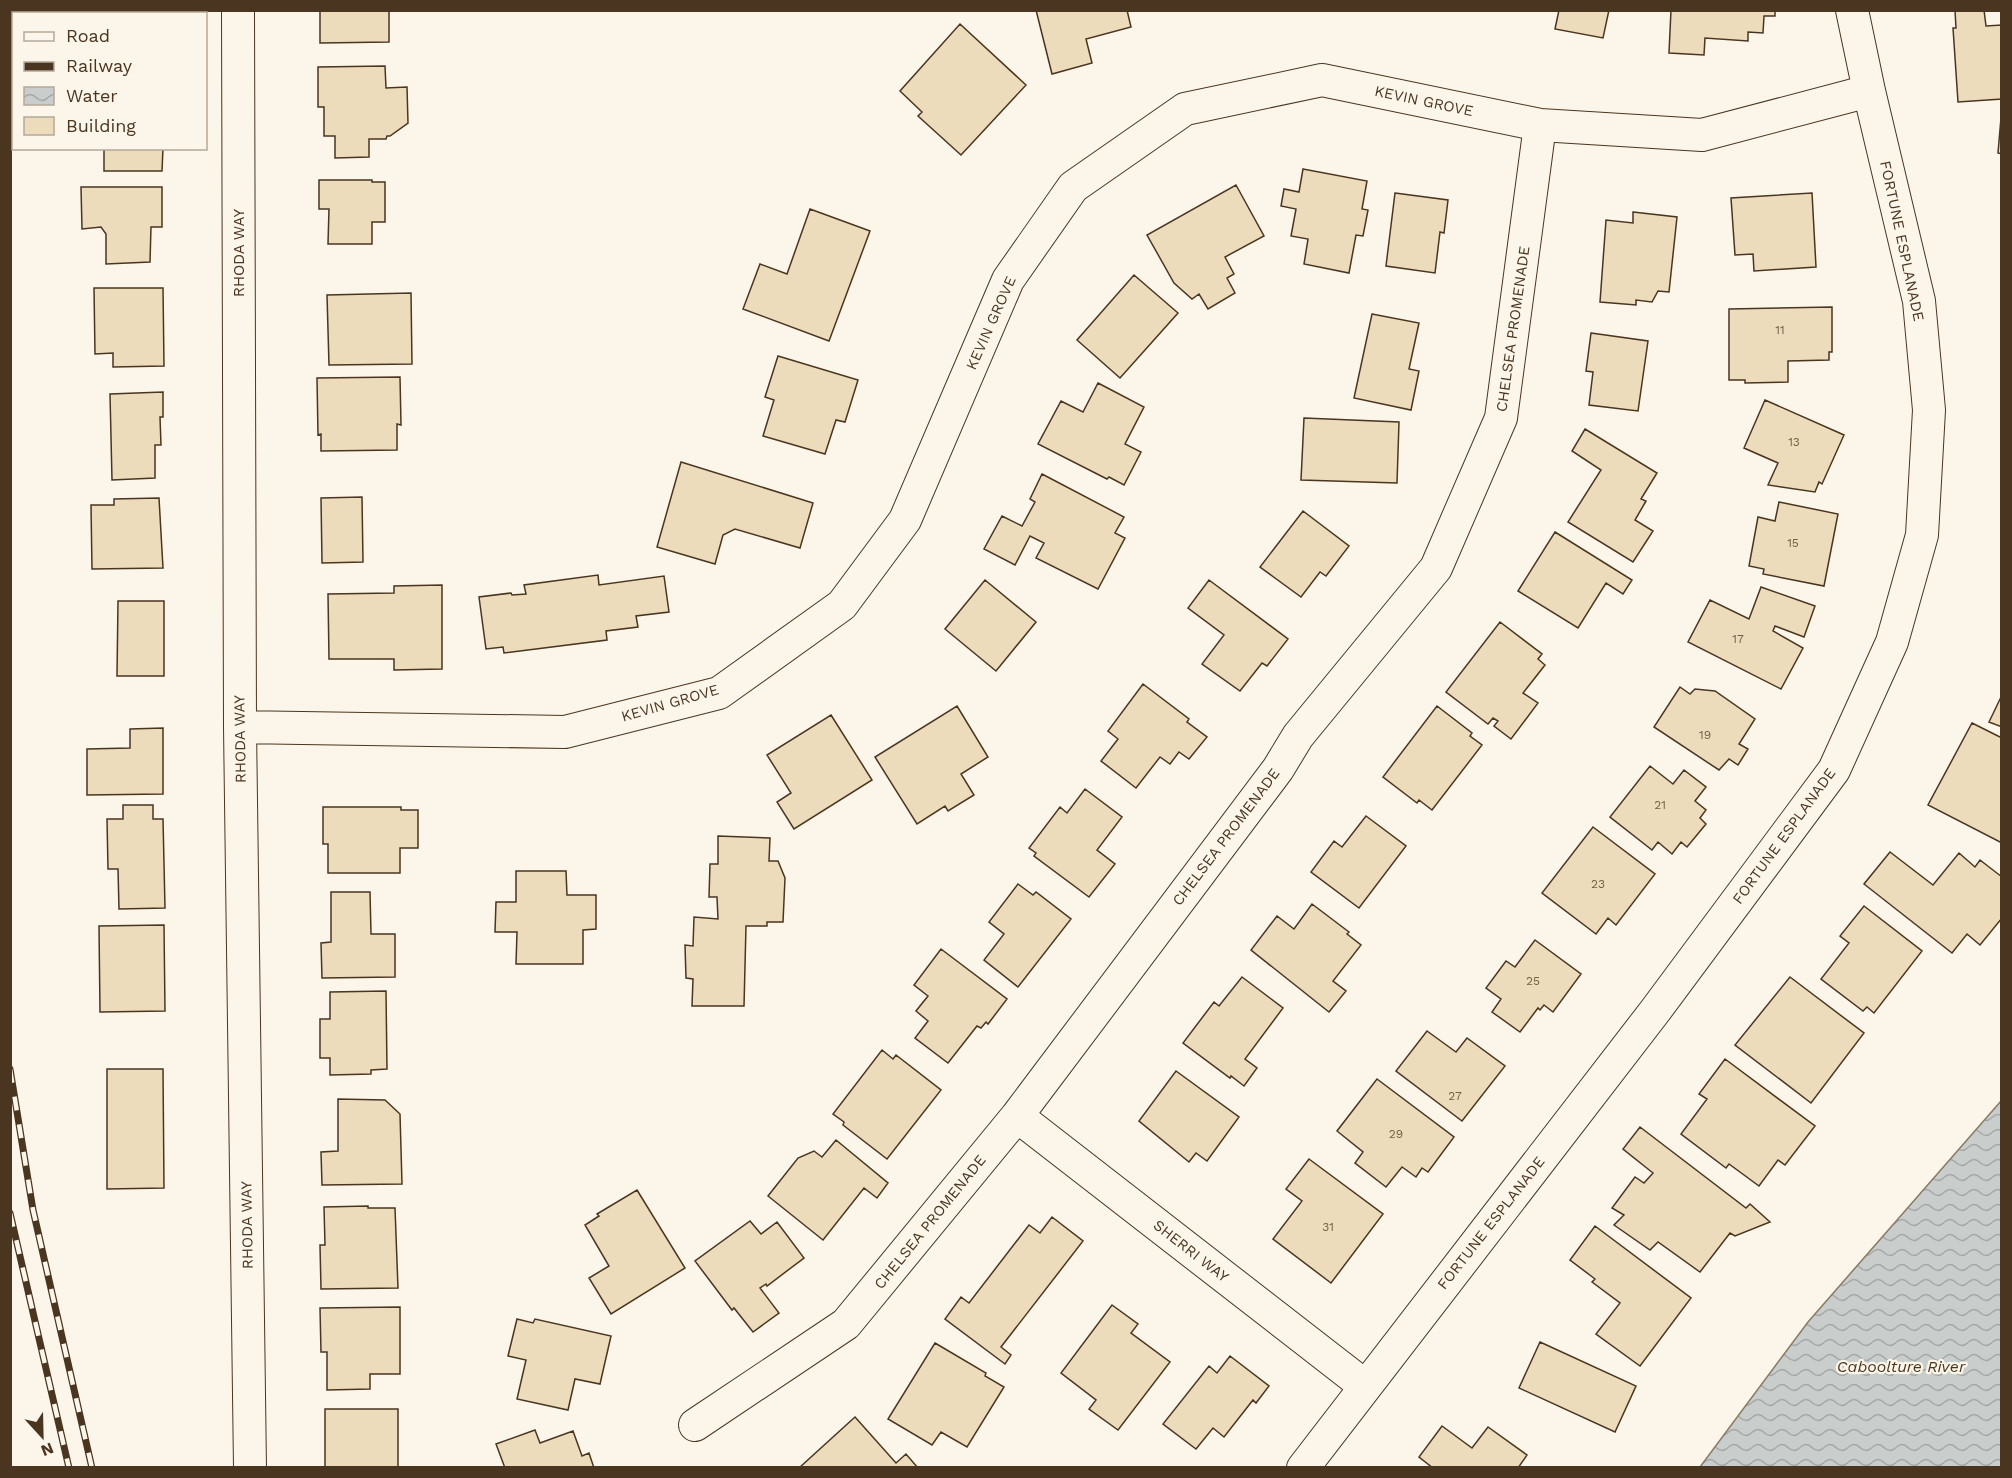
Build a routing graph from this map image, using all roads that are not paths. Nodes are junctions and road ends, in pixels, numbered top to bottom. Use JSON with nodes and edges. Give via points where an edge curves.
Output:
{"nodes":[{"id":1,"x":238,"y":10,"type":"edge"},
{"id":2,"x":1852,"y":10,"type":"edge"},
{"id":3,"x":1869,"y":91,"type":"junction"},
{"id":4,"x":1540,"y":125,"type":"junction"},
{"id":5,"x":240,"y":727,"type":"junction"},
{"id":6,"x":1017,"y":1116,"type":"junction"},
{"id":7,"x":1365,"y":1386,"type":"junction"},
{"id":8,"x":695,"y":1425,"type":"dead end"},
{"id":9,"x":250,"y":1467,"type":"edge"},
{"id":10,"x":1303,"y":1467,"type":"edge"}],
"edges":[{"from":1,"to":5,"type":"street","name":"RHODA WAY"},
{"from":2,"to":3,"type":"street","name":"FORTUNE ESPLANADE"},
{"from":3,"to":4,"type":"street","name":"KEVIN GROVE","via":[[1702,135]]},
{"from":3,"to":7,"type":"street","name":"FORTUNE ESPLANADE","via":[[1918,301],[1929,410],[1922,535],[1892,642],[1834,770],[1655,1011]]},
{"from":4,"to":5,"type":"street","name":"KEVIN GROVE","via":[[1322,80],[1185,109],[1073,187],[1008,280],[905,520],[842,605],[719,693],[565,732]]},
{"from":4,"to":6,"type":"street","name":"CHELSEA PROMENADE","via":[[1501,417],[1436,568],[1298,736],[1278,769]]},
{"from":5,"to":9,"type":"street","name":"RHODA WAY"},
{"from":6,"to":7,"type":"street","name":"SHERRI WAY"},
{"from":6,"to":8,"type":"street","name":"CHELSEA PROMENADE","via":[[846,1324]]},
{"from":7,"to":10,"type":"street","name":"FORTUNE ESPLANADE"}]}
